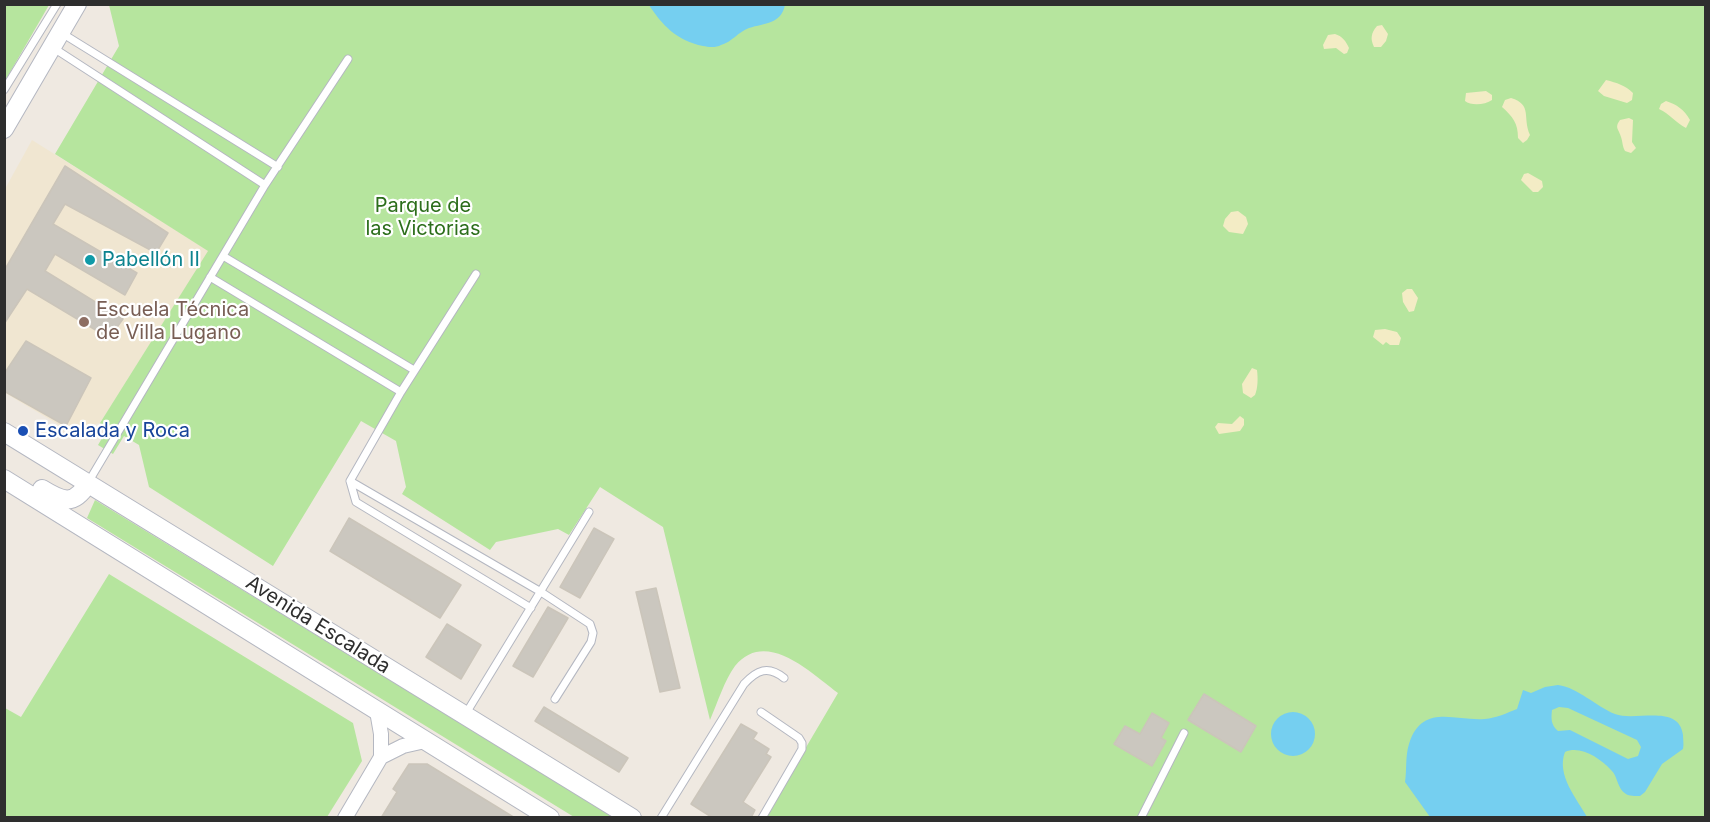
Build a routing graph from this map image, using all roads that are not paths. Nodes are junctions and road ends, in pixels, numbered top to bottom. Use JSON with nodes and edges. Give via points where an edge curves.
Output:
{"nodes":[{"id":1,"x":57,"y":4,"type":"edge"},
{"id":2,"x":76,"y":4,"type":"edge"},
{"id":3,"x":56,"y":39,"type":"junction"},
{"id":4,"x":348,"y":59,"type":"dead end"},
{"id":5,"x":4,"y":90,"type":"edge"},
{"id":6,"x":4,"y":129,"type":"edge"},
{"id":7,"x":278,"y":167,"type":"junction"},
{"id":8,"x":265,"y":185,"type":"junction"},
{"id":9,"x":223,"y":256,"type":"junction"},
{"id":10,"x":476,"y":274,"type":"dead end"},
{"id":11,"x":210,"y":277,"type":"junction"},
{"id":12,"x":414,"y":370,"type":"junction"},
{"id":13,"x":401,"y":392,"type":"junction"},
{"id":14,"x":4,"y":432,"type":"edge"},
{"id":15,"x":4,"y":443,"type":"edge"},
{"id":16,"x":4,"y":466,"type":"edge"},
{"id":17,"x":64,"y":469,"type":"junction"},
{"id":18,"x":4,"y":479,"type":"edge"},
{"id":19,"x":350,"y":481,"type":"junction"},
{"id":20,"x":88,"y":483,"type":"junction"},
{"id":21,"x":589,"y":512,"type":"dead end"},
{"id":22,"x":541,"y":592,"type":"junction"},
{"id":23,"x":531,"y":608,"type":"junction"},
{"id":24,"x":784,"y":678,"type":"dead end"},
{"id":25,"x":555,"y":699,"type":"dead end"},
{"id":26,"x":377,"y":711,"type":"junction"},
{"id":27,"x":761,"y":712,"type":"dead end"},
{"id":28,"x":465,"y":715,"type":"junction"},
{"id":29,"x":1184,"y":733,"type":"dead end"},
{"id":30,"x":425,"y":741,"type":"junction"},
{"id":31,"x":381,"y":758,"type":"junction"},
{"id":32,"x":345,"y":818,"type":"edge"},
{"id":33,"x":550,"y":818,"type":"edge"},
{"id":34,"x":632,"y":818,"type":"edge"},
{"id":35,"x":661,"y":818,"type":"edge"},
{"id":36,"x":762,"y":818,"type":"edge"},
{"id":37,"x":1142,"y":818,"type":"edge"}],
"edges":[{"from":1,"to":5,"type":"lane"},
{"from":2,"to":3,"type":"main road"},
{"from":3,"to":6,"type":"main road"},
{"from":3,"to":7,"type":"lane"},
{"from":3,"to":8,"type":"lane"},
{"from":4,"to":7,"type":"lane"},
{"from":7,"to":8,"type":"lane"},
{"from":8,"to":9,"type":"lane"},
{"from":9,"to":11,"type":"lane"},
{"from":9,"to":12,"type":"lane"},
{"from":10,"to":12,"type":"lane"},
{"from":11,"to":13,"type":"lane"},
{"from":11,"to":20,"type":"lane"},
{"from":12,"to":13,"type":"lane"},
{"from":13,"to":19,"type":"lane"},
{"from":14,"to":17,"type":"main road","name":"Avenida Escalada"},
{"from":15,"to":17,"type":"main road","via":[[44,467]]},
{"from":16,"to":20,"type":"main road","via":[[62,499],[75,499]]},
{"from":17,"to":20,"type":"main road","name":"Avenida Escalada"},
{"from":18,"to":26,"type":"main road"},
{"from":19,"to":22,"type":"lane"},
{"from":19,"to":23,"type":"lane","via":[[356,502]]},
{"from":20,"to":28,"type":"main road","name":"Avenida Escalada"},
{"from":21,"to":22,"type":"lane"},
{"from":22,"to":23,"type":"lane"},
{"from":22,"to":25,"type":"lane","via":[[590,624],[593,633]]},
{"from":23,"to":28,"type":"lane"},
{"from":24,"to":35,"type":"lane","via":[[767,670],[754,674],[744,684]]},
{"from":26,"to":30,"type":"main road"},
{"from":26,"to":31,"type":"street"},
{"from":27,"to":36,"type":"lane","via":[[802,743]]},
{"from":28,"to":34,"type":"main road","name":"Avenida Escalada"},
{"from":29,"to":37,"type":"lane"},
{"from":30,"to":31,"type":"street","via":[[403,746]]},
{"from":30,"to":33,"type":"main road"},
{"from":31,"to":32,"type":"street"}]}
